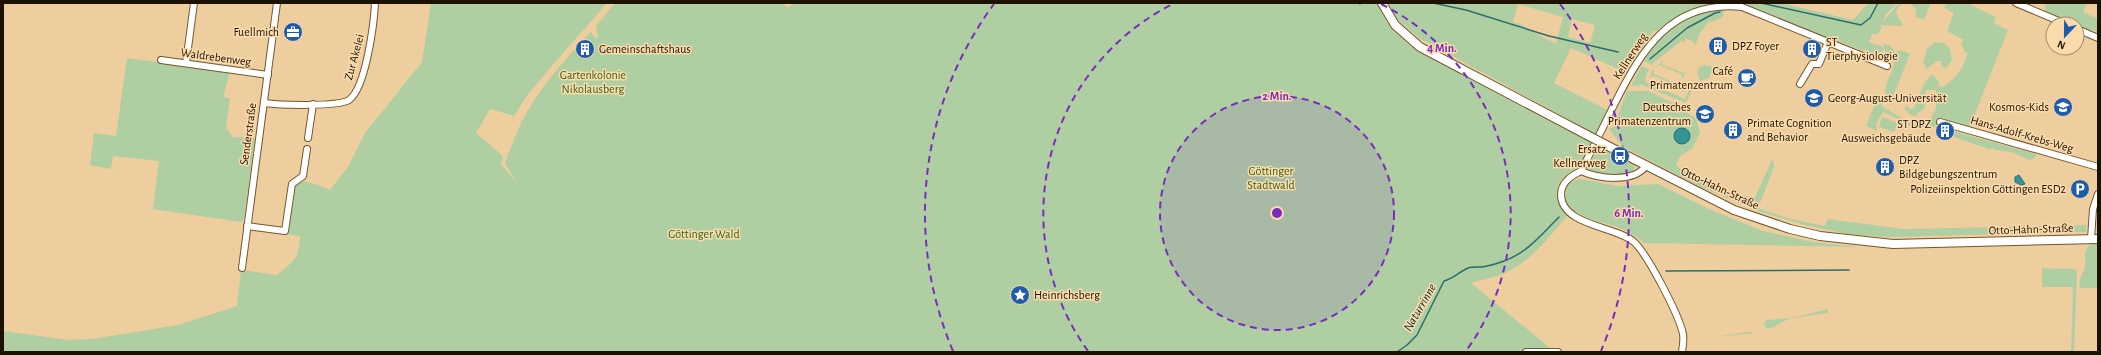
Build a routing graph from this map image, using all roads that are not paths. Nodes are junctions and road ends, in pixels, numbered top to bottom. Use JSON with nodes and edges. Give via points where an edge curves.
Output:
{"nodes":[{"id":1,"x":194,"y":3,"type":"edge"},
{"id":2,"x":278,"y":3,"type":"edge"},
{"id":3,"x":375,"y":3,"type":"edge"},
{"id":4,"x":1382,"y":3,"type":"edge"},
{"id":5,"x":2016,"y":3,"type":"edge"},
{"id":6,"x":1743,"y":5,"type":"edge"},
{"id":7,"x":2047,"y":16,"type":"edge"},
{"id":8,"x":2085,"y":32,"type":"edge"},
{"id":9,"x":2098,"y":38,"type":"edge"},
{"id":10,"x":1828,"y":42,"type":"junction"},
{"id":11,"x":161,"y":60,"type":"dead end"},
{"id":12,"x":186,"y":64,"type":"junction"},
{"id":13,"x":1887,"y":66,"type":"dead end"},
{"id":14,"x":268,"y":75,"type":"junction"},
{"id":15,"x":1800,"y":84,"type":"dead end"},
{"id":16,"x":264,"y":103,"type":"junction"},
{"id":17,"x":313,"y":104,"type":"junction"},
{"id":18,"x":1940,"y":122,"type":"dead end"},
{"id":19,"x":308,"y":138,"type":"dead end"},
{"id":20,"x":307,"y":149,"type":"dead end"},
{"id":21,"x":1646,"y":166,"type":"junction"},
{"id":22,"x":2098,"y":167,"type":"edge"},
{"id":23,"x":1582,"y":170,"type":"junction"},
{"id":24,"x":2098,"y":194,"type":"edge"},
{"id":25,"x":247,"y":226,"type":"junction"},
{"id":26,"x":2094,"y":239,"type":"edge"},
{"id":27,"x":242,"y":268,"type":"dead end"},
{"id":28,"x":1526,"y":352,"type":"edge"},
{"id":29,"x":1558,"y":352,"type":"edge"},
{"id":30,"x":1682,"y":352,"type":"edge"}],
"edges":[{"from":1,"to":12,"type":"street"},
{"from":2,"to":14,"type":"street","name":"Senderstraße"},
{"from":3,"to":17,"type":"street","name":"Zur Akelei","via":[[369,52],[353,96],[343,102]]},
{"from":4,"to":21,"type":"street","name":"Otto-Hahn-Straße","bridge":true,"via":[[1395,25],[1420,47]]},
{"from":5,"to":7,"type":"street"},
{"from":6,"to":10,"type":"street","name":"Kellnerweg"},
{"from":6,"to":23,"type":"street","name":"Kellnerweg","via":[[1702,8],[1680,17],[1659,33],[1636,64]]},
{"from":8,"to":9,"type":"street"},
{"from":10,"to":13,"type":"street","name":"Kellnerweg"},
{"from":10,"to":15,"type":"street","via":[[1819,64],[1812,64]]},
{"from":11,"to":12,"type":"street","name":"Waldrebenweg"},
{"from":12,"to":14,"type":"street","name":"Waldrebenweg"},
{"from":14,"to":16,"type":"street","name":"Senderstraße"},
{"from":16,"to":17,"type":"street","name":"Zur Akelei"},
{"from":16,"to":25,"type":"street","name":"Senderstraße"},
{"from":17,"to":19,"type":"street"},
{"from":18,"to":22,"type":"street","name":"Hans-Adolf-Krebs-Weg"},
{"from":20,"to":25,"type":"street","via":[[303,176],[291,185],[285,232]]},
{"from":21,"to":23,"type":"street","via":[[1632,176],[1598,177]]},
{"from":21,"to":26,"type":"street","name":"Otto-Hahn-Straße","via":[[1744,214],[1790,230],[1833,238],[1893,244]]},
{"from":23,"to":30,"type":"street","via":[[1564,184],[1561,194],[1563,203],[1579,219],[1622,234],[1644,253],[1681,328],[1684,344]]},
{"from":24,"to":26,"type":"street","via":[[2093,209]]},
{"from":25,"to":27,"type":"street","name":"Senderstraße"},
{"from":28,"to":29,"type":"street"}]}
